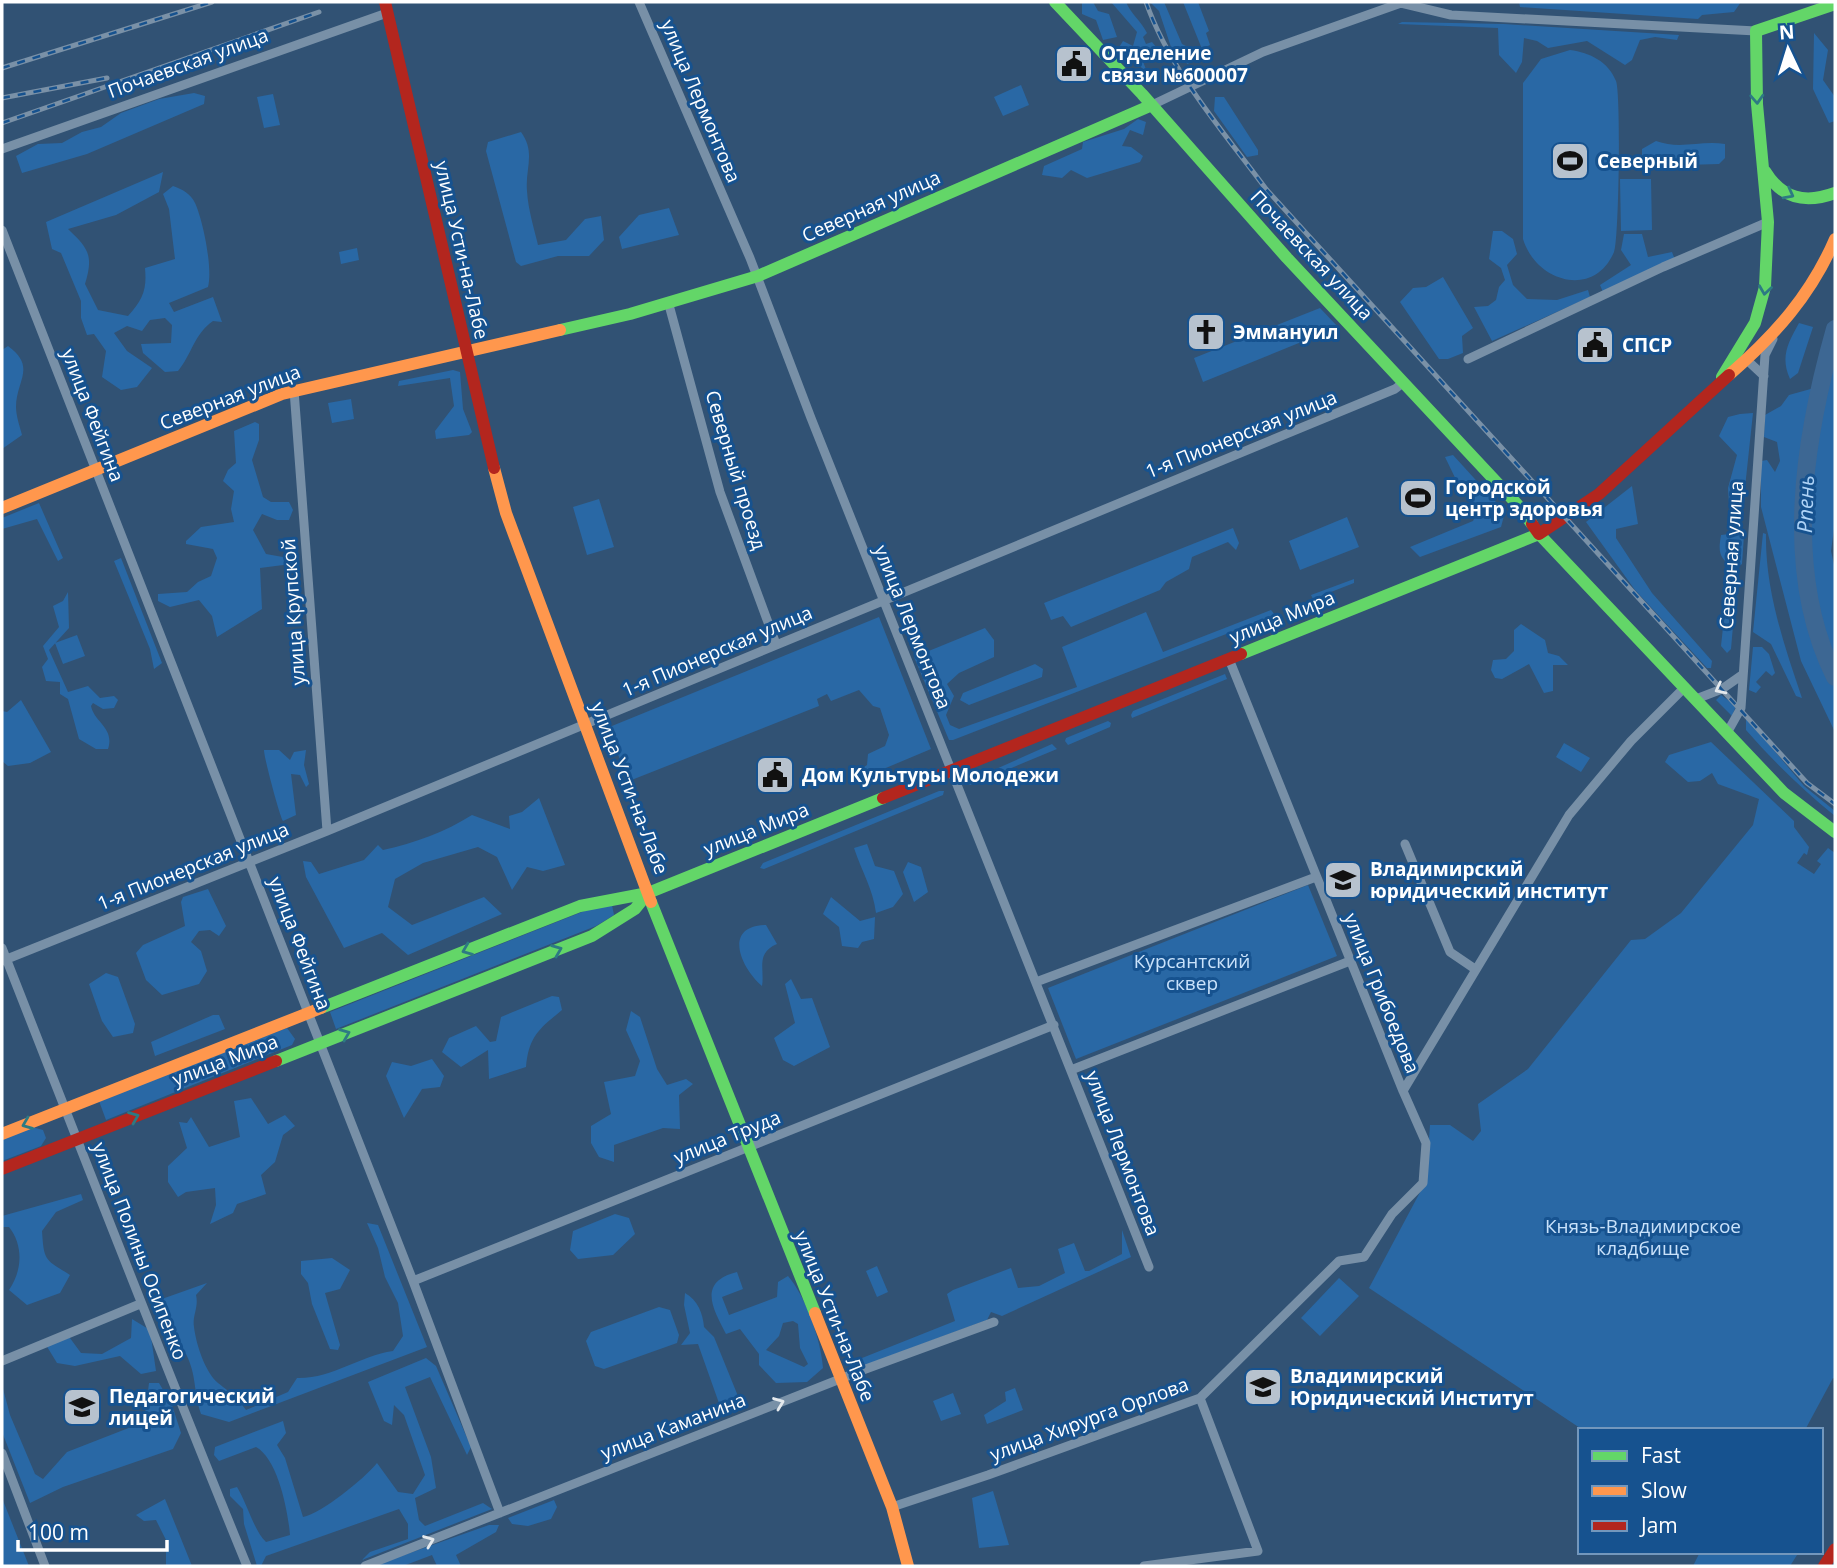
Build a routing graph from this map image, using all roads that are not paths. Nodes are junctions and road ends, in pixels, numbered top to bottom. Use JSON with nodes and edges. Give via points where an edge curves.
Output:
{"nodes":[{"id":1,"x":639,"y":2,"type":"edge"},
{"id":2,"x":1055,"y":2,"type":"edge"},
{"id":3,"x":1401,"y":2,"type":"edge"},
{"id":4,"x":1835,"y":5,"type":"edge"},
{"id":5,"x":386,"y":7,"type":"edge"},
{"id":6,"x":1756,"y":31,"type":"junction"},
{"id":7,"x":1152,"y":105,"type":"junction"},
{"id":8,"x":2,"y":149,"type":"edge"},
{"id":9,"x":1762,"y":158,"type":"junction"},
{"id":10,"x":1835,"y":193,"type":"edge"},
{"id":11,"x":1768,"y":222,"type":"junction"},
{"id":12,"x":2,"y":230,"type":"edge"},
{"id":13,"x":1835,"y":239,"type":"edge"},
{"id":14,"x":758,"y":276,"type":"junction"},
{"id":15,"x":669,"y":305,"type":"junction"},
{"id":16,"x":1773,"y":337,"type":"junction"},
{"id":17,"x":466,"y":352,"type":"junction"},
{"id":18,"x":1468,"y":359,"type":"dead end"},
{"id":19,"x":1748,"y":361,"type":"junction"},
{"id":20,"x":1764,"y":376,"type":"junction"},
{"id":21,"x":1404,"y":382,"type":"junction"},
{"id":22,"x":1716,"y":386,"type":"junction"},
{"id":23,"x":294,"y":390,"type":"junction"},
{"id":24,"x":96,"y":470,"type":"junction"},
{"id":25,"x":2,"y":508,"type":"edge"},
{"id":26,"x":1539,"y":534,"type":"junction"},
{"id":27,"x":883,"y":600,"type":"junction"},
{"id":28,"x":776,"y":644,"type":"junction"},
{"id":29,"x":1229,"y":659,"type":"junction"},
{"id":30,"x":1742,"y":675,"type":"junction"},
{"id":31,"x":1685,"y":687,"type":"junction"},
{"id":32,"x":1696,"y":699,"type":"junction"},
{"id":33,"x":585,"y":725,"type":"junction"},
{"id":34,"x":1727,"y":733,"type":"junction"},
{"id":35,"x":953,"y":770,"type":"junction"},
{"id":36,"x":327,"y":831,"type":"junction"},
{"id":37,"x":1835,"y":832,"type":"edge"},
{"id":38,"x":1405,"y":844,"type":"dead end"},
{"id":39,"x":250,"y":862,"type":"junction"},
{"id":40,"x":1316,"y":877,"type":"junction"},
{"id":41,"x":648,"y":893,"type":"junction"},
{"id":42,"x":2,"y":948,"type":"edge"},
{"id":43,"x":4,"y":960,"type":"edge"},
{"id":44,"x":1350,"y":961,"type":"junction"},
{"id":45,"x":1475,"y":969,"type":"junction"},
{"id":46,"x":1037,"y":982,"type":"junction"},
{"id":47,"x":309,"y":1014,"type":"junction"},
{"id":48,"x":1054,"y":1025,"type":"junction"},
{"id":49,"x":320,"y":1043,"type":"junction"},
{"id":50,"x":1071,"y":1070,"type":"junction"},
{"id":51,"x":1402,"y":1091,"type":"junction"},
{"id":52,"x":66,"y":1109,"type":"junction"},
{"id":53,"x":2,"y":1134,"type":"edge"},
{"id":54,"x":78,"y":1139,"type":"junction"},
{"id":55,"x":1426,"y":1143,"type":"joint"},
{"id":56,"x":747,"y":1147,"type":"junction"},
{"id":57,"x":2,"y":1169,"type":"edge"},
{"id":58,"x":1149,"y":1267,"type":"dead end"},
{"id":59,"x":414,"y":1281,"type":"junction"},
{"id":60,"x":140,"y":1304,"type":"junction"},
{"id":61,"x":994,"y":1322,"type":"dead end"},
{"id":62,"x":2,"y":1361,"type":"edge"},
{"id":63,"x":840,"y":1379,"type":"junction"},
{"id":64,"x":1200,"y":1398,"type":"junction"},
{"id":65,"x":2,"y":1453,"type":"edge"},
{"id":66,"x":892,"y":1507,"type":"junction"},
{"id":67,"x":500,"y":1513,"type":"junction"},
{"id":68,"x":1835,"y":1549,"type":"edge"},
{"id":69,"x":45,"y":1566,"type":"edge"},
{"id":70,"x":247,"y":1566,"type":"edge"},
{"id":71,"x":365,"y":1566,"type":"edge"},
{"id":72,"x":908,"y":1566,"type":"edge"},
{"id":73,"x":1144,"y":1566,"type":"edge"},
{"id":74,"x":1824,"y":1566,"type":"edge"}],
"edges":[{"from":1,"to":14,"type":"street","name":"улица Лермонтова"},
{"from":2,"to":7,"type":"main road","name":"Почаевская улица"},
{"from":3,"to":6,"type":"street","name":"Северная улица","via":[[1451,15]]},
{"from":3,"to":7,"type":"street","name":"Северная улица","via":[[1263,52]]},
{"from":4,"to":6,"type":"main road"},
{"from":5,"to":8,"type":"street","name":"Почаевская улица"},
{"from":5,"to":17,"type":"main road","name":"улица Усти-на-Лабе"},
{"from":6,"to":9,"type":"main road","one_way":true},
{"from":7,"to":14,"type":"main road","name":"Северная улица"},
{"from":7,"to":21,"type":"main road","name":"Почаевская улица"},
{"from":9,"to":10,"type":"main road","one_way":true,"via":[[1774,185],[1794,199],[1819,200]]},
{"from":9,"to":11,"type":"main road"},
{"from":11,"to":18,"type":"street"},
{"from":11,"to":22,"type":"main road","one_way":true,"via":[[1763,302],[1744,344]]},
{"from":12,"to":24,"type":"street","name":"улица Фейгина"},
{"from":13,"to":16,"type":"main road","via":[[1812,286]]},
{"from":14,"to":15,"type":"main road","name":"Северная улица"},
{"from":14,"to":27,"type":"street","name":"улица Лермонтова"},
{"from":15,"to":17,"type":"main road","name":"Северная улица"},
{"from":15,"to":28,"type":"street","name":"Северный проезд","via":[[720,492]]},
{"from":16,"to":19,"type":"main road"},
{"from":16,"to":20,"type":"street","name":"Северная улица","via":[[1765,355]]},
{"from":17,"to":23,"type":"main road","name":"Северная улица"},
{"from":17,"to":33,"type":"main road","name":"улица Усти-на-Лабе","via":[[506,513]]},
{"from":19,"to":20,"type":"street"},
{"from":19,"to":22,"type":"main road"},
{"from":20,"to":30,"type":"street","name":"Северная улица"},
{"from":21,"to":26,"type":"main road","name":"Почаевская улица"},
{"from":21,"to":27,"type":"street","name":"1-я Пионерская улица"},
{"from":22,"to":26,"type":"main road","name":"улица Мира","via":[[1597,494]]},
{"from":23,"to":24,"type":"main road","name":"Северная улица"},
{"from":23,"to":36,"type":"street","name":"улица Крупской"},
{"from":24,"to":25,"type":"main road","name":"Северная улица"},
{"from":24,"to":39,"type":"street","name":"улица Фейгина"},
{"from":26,"to":29,"type":"main road","name":"улица Мира"},
{"from":26,"to":31,"type":"main road"},
{"from":27,"to":28,"type":"street","name":"1-я Пионерская улица"},
{"from":27,"to":35,"type":"street","name":"улица Лермонтова"},
{"from":28,"to":33,"type":"street","name":"1-я Пионерская улица"},
{"from":29,"to":35,"type":"main road","name":"улица Мира"},
{"from":29,"to":40,"type":"street","name":"улица Грибоедова"},
{"from":30,"to":32,"type":"street","one_way":true},
{"from":30,"to":34,"type":"street","name":"Северная улица","via":[[1741,708]]},
{"from":31,"to":32,"type":"main road"},
{"from":31,"to":45,"type":"street","via":[[1588,789]]},
{"from":32,"to":34,"type":"main road"},
{"from":33,"to":36,"type":"street","name":"1-я Пионерская улица"},
{"from":33,"to":41,"type":"main road","name":"улица Усти-на-Лабе"},
{"from":34,"to":37,"type":"main road","via":[[1784,793]]},
{"from":35,"to":41,"type":"main road","name":"улица Мира"},
{"from":35,"to":46,"type":"street","name":"улица Лермонтова"},
{"from":36,"to":39,"type":"street","name":"1-я Пионерская улица"},
{"from":38,"to":45,"type":"street","via":[[1450,952]]},
{"from":39,"to":43,"type":"street","name":"1-я Пионерская улица"},
{"from":39,"to":47,"type":"street","name":"улица Фейгина"},
{"from":40,"to":44,"type":"street","name":"улица Грибоедова"},
{"from":40,"to":46,"type":"street"},
{"from":41,"to":47,"type":"main road","name":"улица Мира","one_way":true,"via":[[580,906]]},
{"from":49,"to":41,"type":"main road","name":"улица Мира","one_way":true,"via":[[592,936],[635,909]]},
{"from":41,"to":56,"type":"main road","name":"улица Усти-на-Лабе"},
{"from":42,"to":43,"type":"street","name":"улица Полины Осипенко"},
{"from":43,"to":52,"type":"street","name":"улица Полины Осипенко"},
{"from":44,"to":50,"type":"street"},
{"from":44,"to":51,"type":"street","name":"улица Грибоедова"},
{"from":45,"to":51,"type":"street"},
{"from":46,"to":48,"type":"street","name":"улица Лермонтова"},
{"from":47,"to":49,"type":"street","name":"улица Фейгина"},
{"from":47,"to":52,"type":"main road","name":"улица Мира"},
{"from":48,"to":50,"type":"street","name":"улица Лермонтова"},
{"from":48,"to":56,"type":"street","name":"улица Труда"},
{"from":54,"to":49,"type":"main road","name":"улица Мира","one_way":true},
{"from":49,"to":59,"type":"street","name":"улица Фейгина"},
{"from":50,"to":58,"type":"street","name":"улица Лермонтова"},
{"from":51,"to":55,"type":"street","name":"улица Грибоедова"},
{"from":52,"to":53,"type":"main road","name":"улица Мира","one_way":true},
{"from":52,"to":54,"type":"street","name":"улица Полины Осипенко"},
{"from":54,"to":57,"type":"main road","name":"улица Мира"},
{"from":54,"to":60,"type":"street","name":"улица Полины Осипенко"},
{"from":55,"to":64,"type":"street","name":"улица Хирурга Орлова","via":[[1423,1182],[1392,1214],[1364,1256],[1339,1261]]},
{"from":56,"to":59,"type":"street","name":"улица Труда"},
{"from":56,"to":63,"type":"main road","name":"улица Усти-на-Лабе"},
{"from":59,"to":67,"type":"street","name":"улица Фейгина"},
{"from":60,"to":62,"type":"street"},
{"from":60,"to":70,"type":"street","name":"улица Полины Осипенко"},
{"from":61,"to":63,"type":"street","name":"улица Каманина"},
{"from":63,"to":66,"type":"main road","name":"улица Усти-на-Лабе"},
{"from":67,"to":63,"type":"street","name":"улица Каманина","one_way":true},
{"from":64,"to":66,"type":"street","name":"улица Хирурга Орлова"},
{"from":64,"to":73,"type":"street","via":[[1258,1551]]},
{"from":65,"to":69,"type":"street"},
{"from":66,"to":72,"type":"main road","name":"улица Усти-на-Лабе"},
{"from":71,"to":67,"type":"street","name":"улица Каманина","one_way":true},
{"from":68,"to":74,"type":"main road"}]}
